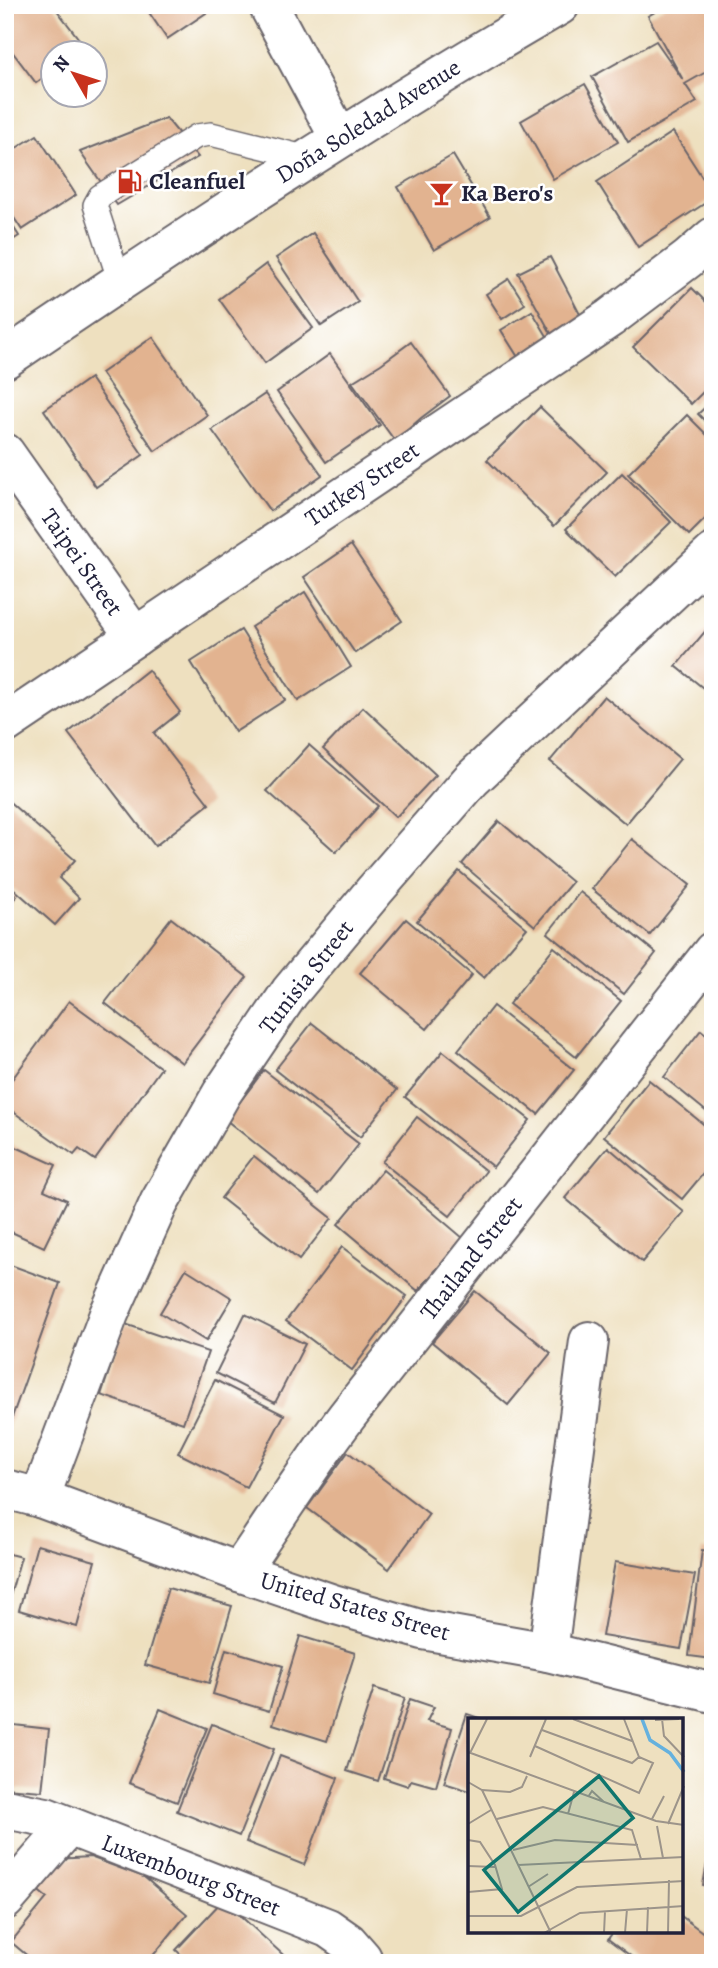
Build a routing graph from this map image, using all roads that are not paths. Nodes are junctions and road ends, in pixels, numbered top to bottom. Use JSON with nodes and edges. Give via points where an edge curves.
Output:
{"nodes":[{"id":1,"x":268,"y":5,"type":"edge"},
{"id":2,"x":560,"y":5,"type":"edge"},
{"id":3,"x":323,"y":148,"type":"junction"},
{"id":4,"x":713,"y":237,"type":"edge"},
{"id":5,"x":120,"y":282,"type":"junction"},
{"id":6,"x":5,"y":359,"type":"edge"},
{"id":7,"x":5,"y":453,"type":"edge"},
{"id":8,"x":713,"y":553,"type":"edge"},
{"id":9,"x":135,"y":637,"type":"junction"},
{"id":10,"x":5,"y":724,"type":"edge"},
{"id":11,"x":713,"y":951,"type":"edge"},
{"id":12,"x":589,"y":1341,"type":"dead end"},
{"id":13,"x":23,"y":1493,"type":"edge"},
{"id":14,"x":239,"y":1572,"type":"junction"},
{"id":15,"x":548,"y":1652,"type":"junction"},
{"id":16,"x":713,"y":1693,"type":"edge"},
{"id":17,"x":5,"y":1810,"type":"edge"},
{"id":18,"x":68,"y":1827,"type":"junction"},
{"id":19,"x":5,"y":1900,"type":"edge"},
{"id":20,"x":362,"y":1963,"type":"edge"}],
"edges":[{"from":1,"to":3,"type":"street"},
{"from":2,"to":3,"type":"street","name":"Doña Soledad Avenue"},
{"from":3,"to":5,"type":"street","name":"Doña Soledad Avenue"},
{"from":3,"to":5,"type":"lane","via":[[204,134],[100,196],[95,205]]},
{"from":4,"to":9,"type":"street","name":"Turkey Street","via":[[610,318]]},
{"from":5,"to":6,"type":"street","name":"Doña Soledad Avenue"},
{"from":7,"to":9,"type":"street","name":"Taipei Street"},
{"from":8,"to":13,"type":"street","name":"Tunisia Street","via":[[471,780],[290,992],[222,1093],[159,1203]]},
{"from":9,"to":10,"type":"street","name":"Turkey Street"},
{"from":11,"to":14,"type":"street","name":"Thailand Street","via":[[347,1416]]},
{"from":12,"to":15,"type":"street"},
{"from":13,"to":14,"type":"street","name":"United States Street"},
{"from":14,"to":15,"type":"street","name":"United States Street","via":[[423,1630]]},
{"from":15,"to":16,"type":"street","name":"United States Street"},
{"from":17,"to":18,"type":"street","name":"Luxembourg Street","via":[[46,1817]]},
{"from":18,"to":19,"type":"street"},
{"from":18,"to":20,"type":"street","name":"Luxembourg Street","via":[[328,1928],[348,1942]]}]}
